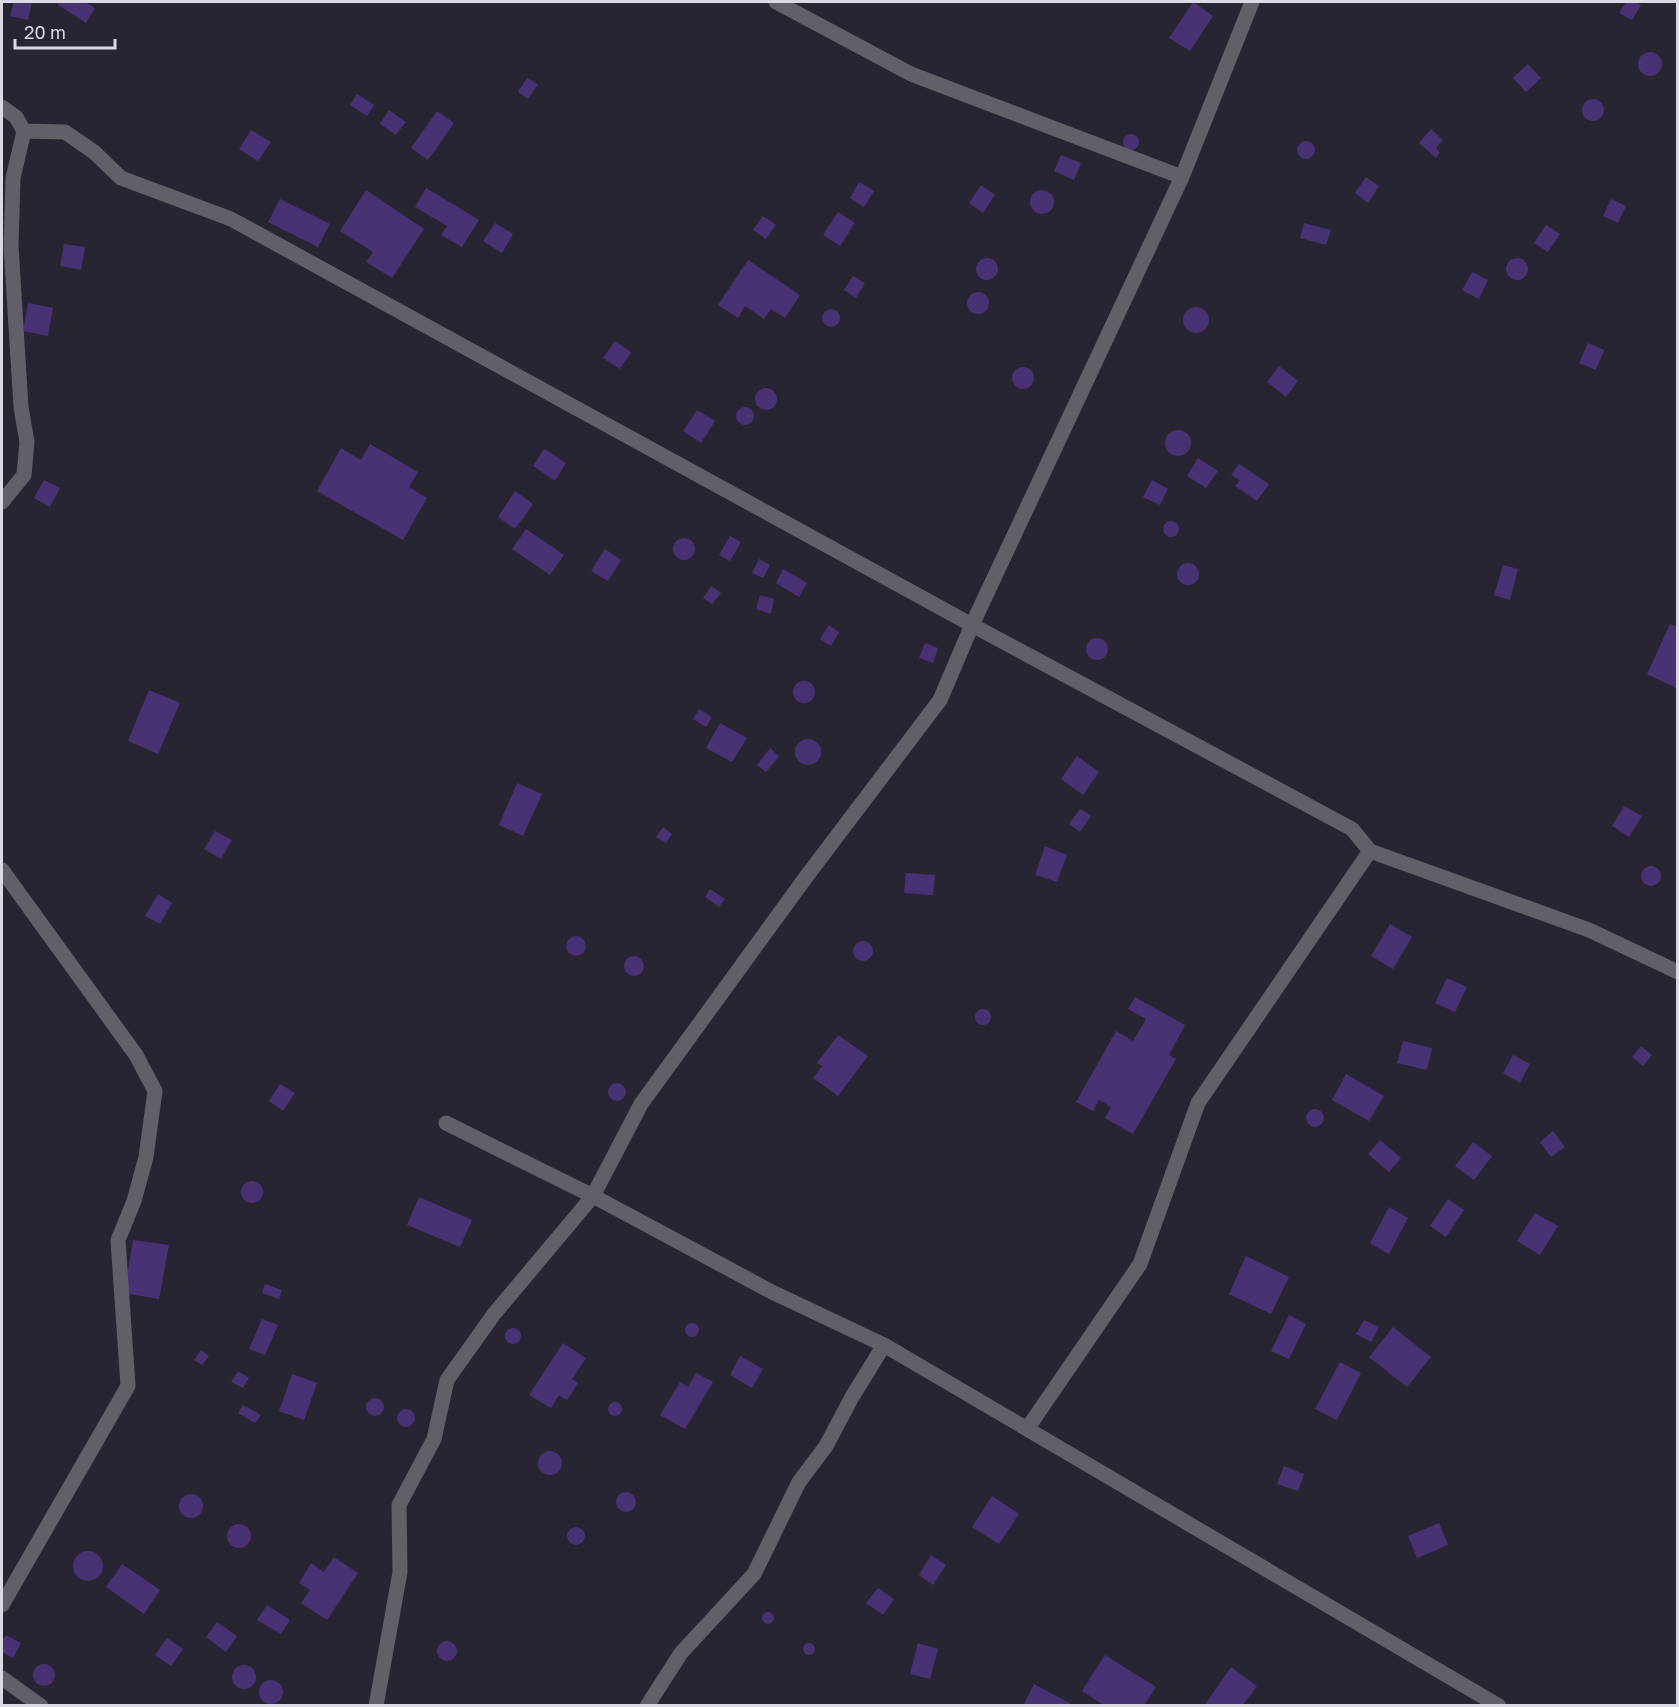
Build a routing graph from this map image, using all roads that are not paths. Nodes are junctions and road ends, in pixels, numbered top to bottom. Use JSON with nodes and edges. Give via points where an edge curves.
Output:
{"nodes":[{"id":1,"x":776,"y":2,"type":"edge"},
{"id":2,"x":1252,"y":2,"type":"edge"},
{"id":3,"x":2,"y":107,"type":"edge"},
{"id":4,"x":24,"y":131,"type":"junction"},
{"id":5,"x":1182,"y":177,"type":"junction"},
{"id":6,"x":2,"y":502,"type":"edge"},
{"id":7,"x":972,"y":625,"type":"junction"},
{"id":8,"x":1370,"y":851,"type":"junction"},
{"id":9,"x":2,"y":870,"type":"edge"},
{"id":10,"x":1677,"y":972,"type":"edge"},
{"id":11,"x":446,"y":1123,"type":"dead end"},
{"id":12,"x":593,"y":1196,"type":"junction"},
{"id":13,"x":884,"y":1346,"type":"junction"},
{"id":14,"x":1027,"y":1429,"type":"junction"},
{"id":15,"x":2,"y":1605,"type":"edge"},
{"id":16,"x":2,"y":1678,"type":"edge"},
{"id":17,"x":41,"y":1706,"type":"edge"},
{"id":18,"x":376,"y":1706,"type":"edge"},
{"id":19,"x":647,"y":1706,"type":"edge"},
{"id":20,"x":1499,"y":1706,"type":"edge"}],
"edges":[{"from":1,"to":5,"type":"street","via":[[910,74]]},
{"from":2,"to":5,"type":"street"},
{"from":3,"to":4,"type":"street","via":[[16,117]]},
{"from":4,"to":6,"type":"street","via":[[13,178],[11,246],[21,407],[27,442],[24,476]]},
{"from":4,"to":7,"type":"street","via":[[65,132],[121,178],[231,219]]},
{"from":5,"to":7,"type":"street"},
{"from":7,"to":8,"type":"street","via":[[1352,829]]},
{"from":7,"to":12,"type":"street","via":[[940,700],[641,1104]]},
{"from":8,"to":10,"type":"street","via":[[1590,930]]},
{"from":8,"to":14,"type":"street","via":[[1198,1103],[1140,1264]]},
{"from":9,"to":15,"type":"street","via":[[136,1055],[155,1091],[146,1157],[118,1240],[128,1386]]},
{"from":11,"to":12,"type":"street"},
{"from":12,"to":13,"type":"street","via":[[772,1292]]},
{"from":12,"to":18,"type":"street","via":[[494,1314],[447,1380],[434,1439],[399,1505],[400,1572]]},
{"from":13,"to":14,"type":"street"},
{"from":13,"to":19,"type":"street","via":[[826,1446],[799,1482],[754,1574],[681,1653]]},
{"from":14,"to":20,"type":"street"},
{"from":16,"to":17,"type":"street"}]}
